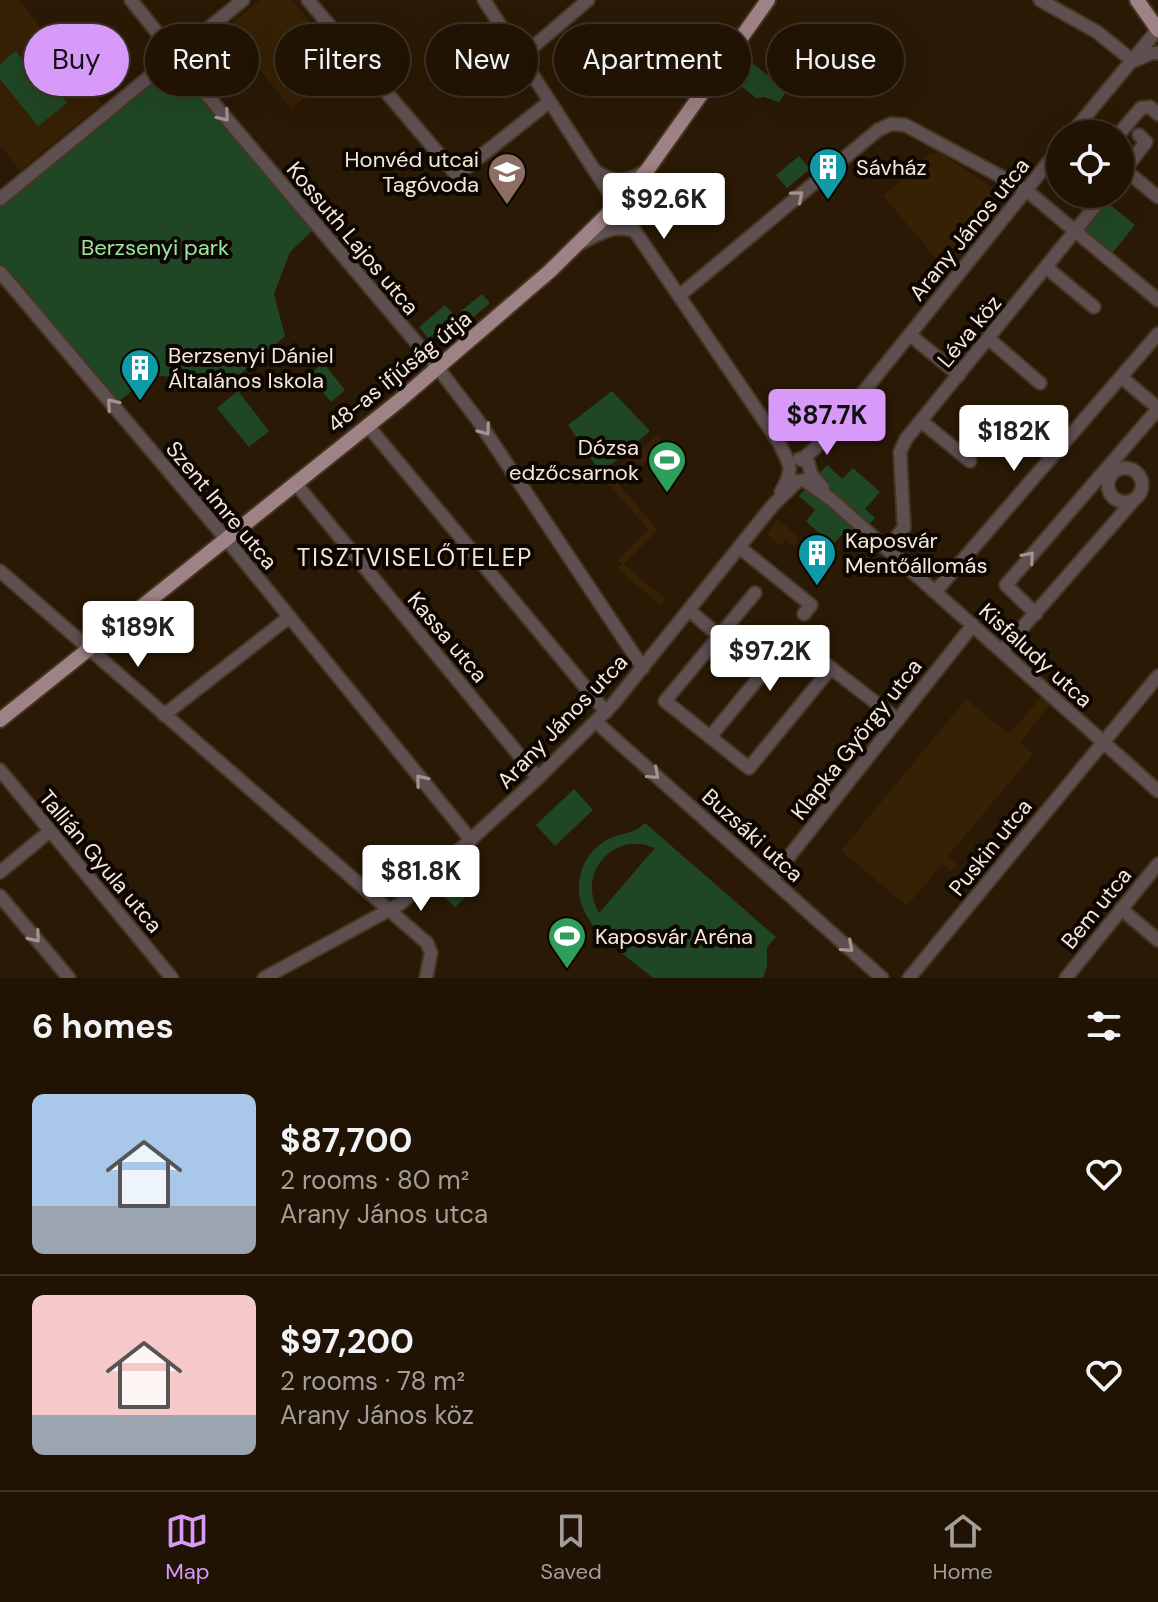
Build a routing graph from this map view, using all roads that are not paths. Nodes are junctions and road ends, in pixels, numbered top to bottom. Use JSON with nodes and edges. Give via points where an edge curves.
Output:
{"nodes":[{"id":1,"x":131,"y":0,"type":"edge"},
{"id":2,"x":243,"y":0,"type":"edge"},
{"id":3,"x":308,"y":0,"type":"edge"},
{"id":4,"x":484,"y":0,"type":"edge"},
{"id":5,"x":588,"y":0,"type":"edge"},
{"id":6,"x":768,"y":0,"type":"edge"},
{"id":7,"x":1040,"y":0,"type":"edge"},
{"id":8,"x":1137,"y":0,"type":"edge"},
{"id":9,"x":151,"y":24,"type":"edge"},
{"id":10,"x":214,"y":24,"type":"edge"},
{"id":11,"x":499,"y":24,"type":"edge"},
{"id":12,"x":1158,"y":29,"type":"edge"},
{"id":13,"x":538,"y":43,"type":"edge"},
{"id":14,"x":1158,"y":53,"type":"edge"},
{"id":15,"x":1133,"y":61,"type":"junction"},
{"id":16,"x":145,"y":80,"type":"edge"},
{"id":17,"x":538,"y":85,"type":"edge"},
{"id":18,"x":210,"y":96,"type":"edge"},
{"id":19,"x":549,"y":102,"type":"junction"},
{"id":20,"x":1158,"y":114,"type":"edge"},
{"id":21,"x":1083,"y":120,"type":"edge"},
{"id":22,"x":1131,"y":120,"type":"edge"},
{"id":23,"x":1139,"y":135,"type":"dead end"},
{"id":24,"x":1134,"y":158,"type":"edge"},
{"id":25,"x":1046,"y":165,"type":"edge"},
{"id":26,"x":648,"y":169,"type":"junction"},
{"id":27,"x":594,"y":170,"type":"junction"},
{"id":28,"x":1134,"y":181,"type":"edge"},
{"id":29,"x":1026,"y":190,"type":"junction"},
{"id":30,"x":1158,"y":197,"type":"edge"},
{"id":31,"x":0,"y":199,"type":"edge"},
{"id":32,"x":617,"y":205,"type":"junction"},
{"id":33,"x":1094,"y":208,"type":"edge"},
{"id":34,"x":1077,"y":230,"type":"junction"},
{"id":35,"x":635,"y":231,"type":"junction"},
{"id":36,"x":579,"y":244,"type":"junction"},
{"id":37,"x":1047,"y":268,"type":"junction"},
{"id":38,"x":0,"y":272,"type":"edge"},
{"id":39,"x":680,"y":295,"type":"junction"},
{"id":40,"x":1158,"y":300,"type":"edge"},
{"id":41,"x":1094,"y":307,"type":"dead end"},
{"id":42,"x":1158,"y":334,"type":"edge"},
{"id":43,"x":910,"y":335,"type":"junction"},
{"id":44,"x":989,"y":339,"type":"junction"},
{"id":45,"x":438,"y":368,"type":"junction"},
{"id":46,"x":959,"y":375,"type":"junction"},
{"id":47,"x":1121,"y":377,"type":"junction"},
{"id":48,"x":1040,"y":383,"type":"dead end"},
{"id":49,"x":1158,"y":409,"type":"edge"},
{"id":50,"x":921,"y":421,"type":"junction"},
{"id":51,"x":368,"y":426,"type":"junction"},
{"id":52,"x":1129,"y":447,"type":"junction"},
{"id":53,"x":970,"y":461,"type":"dead end"},
{"id":54,"x":801,"y":470,"type":"junction"},
{"id":55,"x":1136,"y":471,"type":"junction"},
{"id":56,"x":296,"y":484,"type":"junction"},
{"id":57,"x":1108,"y":484,"type":"junction"},
{"id":58,"x":1134,"y":500,"type":"junction"},
{"id":59,"x":1122,"y":515,"type":"junction"},
{"id":60,"x":227,"y":540,"type":"junction"},
{"id":61,"x":739,"y":547,"type":"junction"},
{"id":62,"x":886,"y":549,"type":"junction"},
{"id":63,"x":0,"y":571,"type":"edge"},
{"id":64,"x":935,"y":592,"type":"junction"},
{"id":65,"x":755,"y":593,"type":"dead end"},
{"id":66,"x":689,"y":610,"type":"junction"},
{"id":67,"x":804,"y":614,"type":"dead end"},
{"id":68,"x":1036,"y":614,"type":"junction"},
{"id":69,"x":288,"y":618,"type":"junction"},
{"id":70,"x":973,"y":625,"type":"junction"},
{"id":71,"x":719,"y":636,"type":"junction"},
{"id":72,"x":89,"y":650,"type":"junction"},
{"id":73,"x":1002,"y":651,"type":"junction"},
{"id":74,"x":643,"y":668,"type":"junction"},
{"id":75,"x":831,"y":668,"type":"junction"},
{"id":76,"x":1158,"y":676,"type":"edge"},
{"id":77,"x":164,"y":715,"type":"junction"},
{"id":78,"x":601,"y":717,"type":"junction"},
{"id":79,"x":0,"y":720,"type":"edge"},
{"id":80,"x":898,"y":720,"type":"junction"},
{"id":81,"x":710,"y":737,"type":"junction"},
{"id":82,"x":1102,"y":742,"type":"junction"},
{"id":83,"x":0,"y":770,"type":"edge"},
{"id":84,"x":538,"y":778,"type":"junction"},
{"id":85,"x":1158,"y":791,"type":"edge"},
{"id":86,"x":50,"y":831,"type":"junction"},
{"id":87,"x":471,"y":840,"type":"junction"},
{"id":88,"x":1158,"y":864,"type":"edge"},
{"id":89,"x":0,"y":872,"type":"edge"},
{"id":90,"x":772,"y":878,"type":"junction"},
{"id":91,"x":0,"y":896,"type":"edge"},
{"id":92,"x":1121,"y":909,"type":"junction"},
{"id":93,"x":391,"y":910,"type":"junction"},
{"id":94,"x":1158,"y":940,"type":"edge"},
{"id":95,"x":69,"y":978,"type":"edge"},
{"id":96,"x":172,"y":978,"type":"edge"},
{"id":97,"x":264,"y":978,"type":"edge"},
{"id":98,"x":426,"y":978,"type":"edge"},
{"id":99,"x":882,"y":978,"type":"edge"},
{"id":100,"x":909,"y":978,"type":"edge"},
{"id":101,"x":1066,"y":978,"type":"edge"}],
"edges":[{"from":1,"to":9,"type":"street","name":"Kossuth Lajos utca"},
{"from":2,"to":10,"type":"street"},
{"from":3,"to":19,"type":"street","via":[[455,173]]},
{"from":4,"to":11,"type":"street","name":"Kisfaludy utca"},
{"from":5,"to":13,"type":"street"},
{"from":6,"to":26,"type":"main road","name":"48-as ifjúság útja"},
{"from":7,"to":15,"type":"street","via":[[1097,32]]},
{"from":8,"to":12,"type":"main road"},
{"from":12,"to":15,"type":"street"},
{"from":14,"to":15,"type":"street"},
{"from":15,"to":21,"type":"street"},
{"from":16,"to":31,"type":"street"},
{"from":17,"to":19,"type":"street","name":"Kisfaludy utca"},
{"from":18,"to":45,"type":"street","name":"Kossuth Lajos utca","one_way":true},
{"from":19,"to":27,"type":"street","name":"Kisfaludy utca"},
{"from":20,"to":22,"type":"street","via":[[1141,108]]},
{"from":23,"to":24,"type":"street","via":[[1146,142]]},
{"from":25,"to":29,"type":"street","name":"Arany János utca"},
{"from":26,"to":27,"type":"street","via":[[619,181]]},
{"from":26,"to":32,"type":"main road","name":"48-as ifjúság útja"},
{"from":27,"to":32,"type":"street","name":"Kisfaludy utca"},
{"from":28,"to":30,"type":"street"},
{"from":29,"to":34,"type":"street"},
{"from":39,"to":29,"type":"street","one_way":true,"via":[[891,124],[905,125]]},
{"from":29,"to":43,"type":"street","name":"Arany János utca"},
{"from":32,"to":35,"type":"street","name":"Kisfaludy utca"},
{"from":32,"to":36,"type":"main road","name":"48-as ifjúság útja"},
{"from":33,"to":34,"type":"street","name":"Léva köz"},
{"from":34,"to":37,"type":"street","name":"Léva köz"},
{"from":34,"to":40,"type":"street"},
{"from":35,"to":36,"type":"street","via":[[610,228]]},
{"from":35,"to":39,"type":"street","name":"Kisfaludy utca"},
{"from":36,"to":45,"type":"main road","name":"48-as ifjúság útja"},
{"from":37,"to":41,"type":"street"},
{"from":37,"to":44,"type":"street","name":"Léva köz"},
{"from":60,"to":38,"type":"street","name":"Szent Imre utca","one_way":true},
{"from":39,"to":54,"type":"street","name":"Kisfaludy utca"},
{"from":42,"to":47,"type":"street"},
{"from":43,"to":46,"type":"street","name":"Arany János utca"},
{"from":43,"to":54,"type":"street","name":"Arany János utca"},
{"from":44,"to":46,"type":"street","name":"Léva köz"},
{"from":44,"to":48,"type":"street"},
{"from":45,"to":51,"type":"main road","name":"48-as ifjúság útja"},
{"from":45,"to":74,"type":"street","name":"Kossuth Lajos utca","one_way":true,"via":[[500,451]]},
{"from":46,"to":50,"type":"street","name":"Léva köz"},
{"from":47,"to":49,"type":"street"},
{"from":47,"to":64,"type":"street"},
{"from":49,"to":52,"type":"street"},
{"from":50,"to":53,"type":"street"},
{"from":50,"to":62,"type":"street","name":"Léva köz","via":[[900,452],[904,528]]},
{"from":51,"to":56,"type":"main road","name":"48-as ifjúság útja"},
{"from":51,"to":78,"type":"street","name":"Buzsáki utca"},
{"from":52,"to":55,"type":"street"},
{"from":52,"to":57,"type":"street"},
{"from":52,"to":57,"type":"street"},
{"from":54,"to":61,"type":"street","name":"Arany János utca"},
{"from":54,"to":62,"type":"street","name":"Kisfaludy utca"},
{"from":55,"to":57,"type":"street","via":[[1124,467]]},
{"from":55,"to":58,"type":"street","via":[[1142,486]]},
{"from":56,"to":60,"type":"main road","name":"48-as ifjúság útja"},
{"from":56,"to":84,"type":"street","name":"Kassa utca"},
{"from":57,"to":58,"type":"street"},
{"from":57,"to":59,"type":"street"},
{"from":68,"to":57,"type":"street","one_way":true,"via":[[1006,585]]},
{"from":58,"to":59,"type":"street"},
{"from":59,"to":68,"type":"street"},
{"from":60,"to":69,"type":"street","name":"Szent Imre utca"},
{"from":60,"to":72,"type":"main road","name":"48-as ifjúság útja"},
{"from":61,"to":66,"type":"street","name":"Arany János utca"},
{"from":61,"to":67,"type":"street","via":[[811,605]]},
{"from":62,"to":64,"type":"street","name":"Kisfaludy utca"},
{"from":63,"to":72,"type":"street"},
{"from":64,"to":70,"type":"street","name":"Kisfaludy utca"},
{"from":65,"to":71,"type":"street"},
{"from":66,"to":71,"type":"street"},
{"from":66,"to":74,"type":"street","name":"Arany János utca"},
{"from":68,"to":73,"type":"street"},
{"from":69,"to":77,"type":"street"},
{"from":87,"to":69,"type":"street","name":"Szent Imre utca","one_way":true},
{"from":70,"to":73,"type":"street","name":"Kisfaludy utca"},
{"from":70,"to":80,"type":"street","name":"Klapka György utca"},
{"from":71,"to":81,"type":"street","via":[[665,701]]},
{"from":72,"to":77,"type":"street"},
{"from":72,"to":79,"type":"main road","name":"48-as ifjúság útja"},
{"from":73,"to":82,"type":"street","name":"Kisfaludy utca"},
{"from":74,"to":78,"type":"street","name":"Arany János utca"},
{"from":75,"to":80,"type":"street"},
{"from":75,"to":81,"type":"street","via":[[749,768]]},
{"from":75,"to":81,"type":"street","via":[[793,636]]},
{"from":76,"to":82,"type":"street","name":"Puskin utca"},
{"from":77,"to":93,"type":"street"},
{"from":78,"to":84,"type":"street","name":"Arany János utca"},
{"from":78,"to":90,"type":"street","name":"Buzsáki utca","one_way":true},
{"from":80,"to":90,"type":"street","name":"Klapka György utca"},
{"from":82,"to":85,"type":"street","name":"Kisfaludy utca"},
{"from":82,"to":100,"type":"street","name":"Puskin utca"},
{"from":83,"to":86,"type":"street","name":"Tallián Gyula utca"},
{"from":84,"to":87,"type":"street","name":"Arany János utca"},
{"from":86,"to":89,"type":"street"},
{"from":86,"to":96,"type":"street","name":"Tallián Gyula utca"},
{"from":87,"to":93,"type":"street","name":"Arany János utca"},
{"from":88,"to":92,"type":"street","name":"Bem utca"},
{"from":90,"to":99,"type":"street","name":"Buzsáki utca","one_way":true},
{"from":91,"to":95,"type":"street","one_way":true},
{"from":92,"to":94,"type":"street"},
{"from":92,"to":101,"type":"street","name":"Bem utca"},
{"from":93,"to":97,"type":"street","name":"Arany János utca"},
{"from":93,"to":98,"type":"street","via":[[430,947]]}]}
